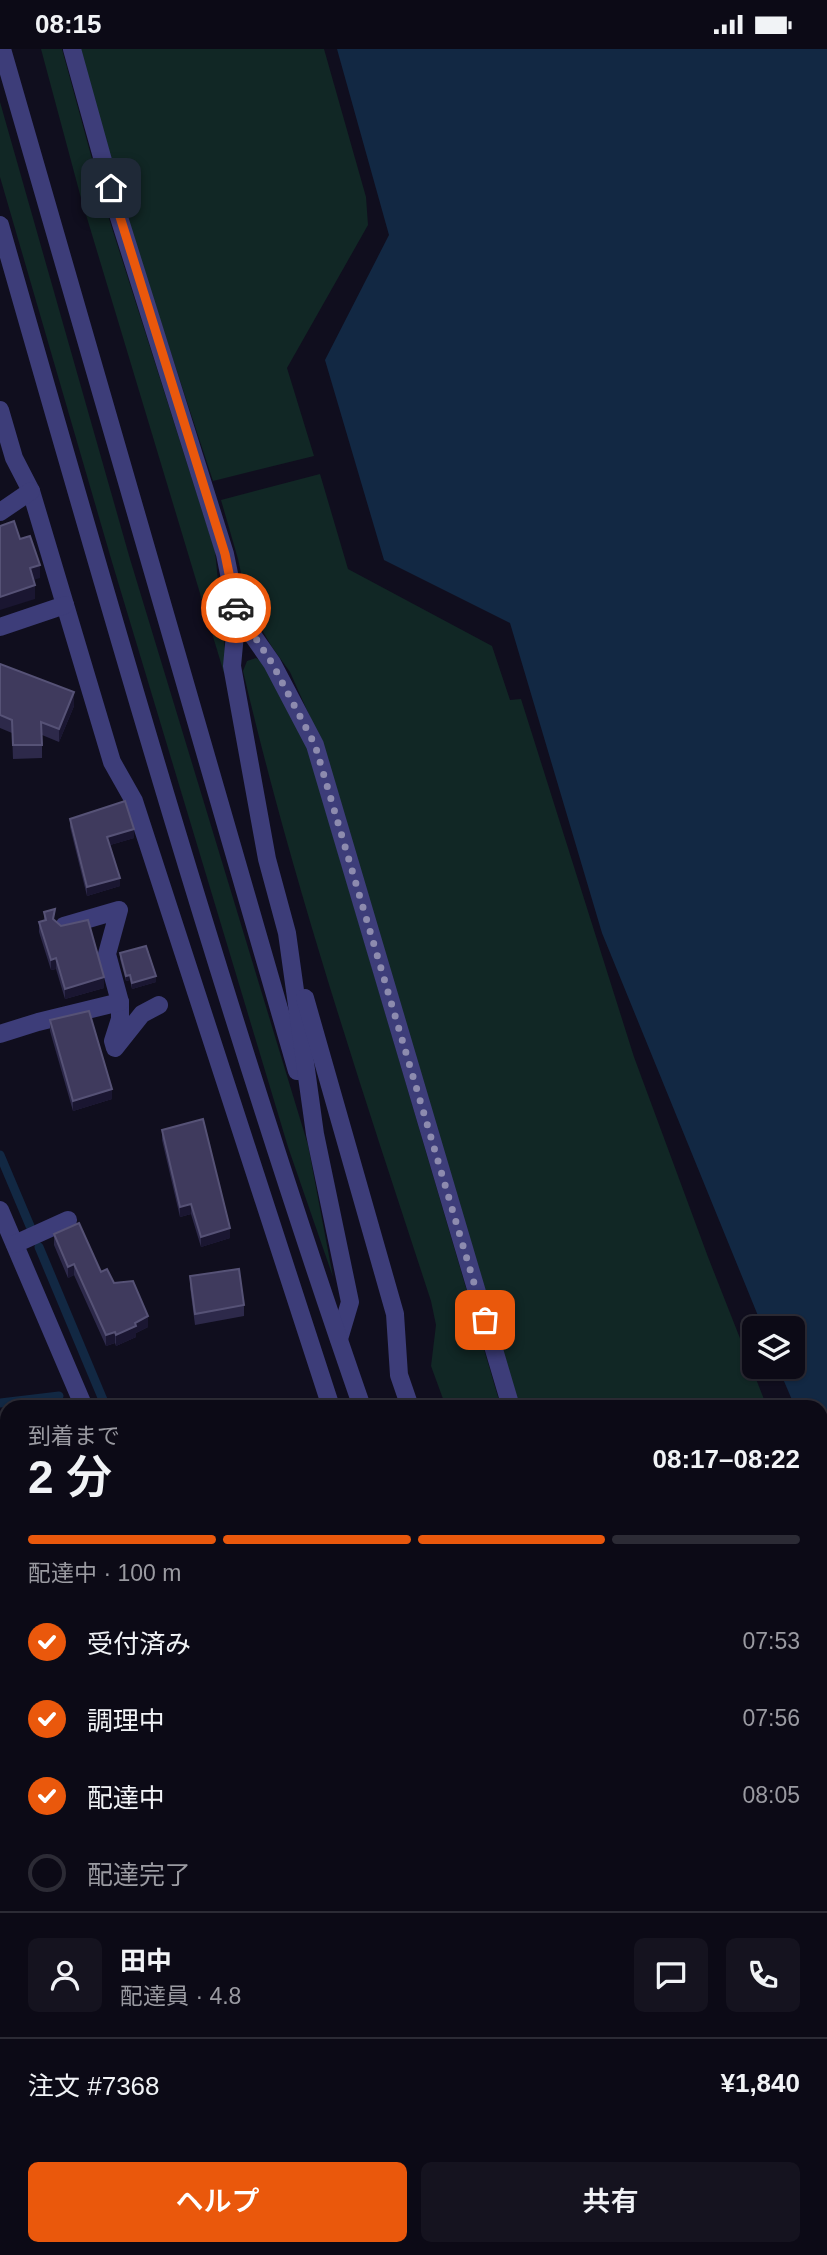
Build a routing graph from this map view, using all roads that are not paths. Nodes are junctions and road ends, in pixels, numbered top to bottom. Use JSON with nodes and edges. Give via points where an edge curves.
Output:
{"nodes":[{"id":1,"x":2,"y":49,"type":"edge"},
{"id":2,"x":72,"y":49,"type":"edge"},
{"id":3,"x":0,"y":225,"type":"edge"},
{"id":4,"x":0,"y":409,"type":"edge"},
{"id":5,"x":32,"y":491,"type":"junction"},
{"id":6,"x":0,"y":512,"type":"edge"},
{"id":7,"x":65,"y":605,"type":"junction"},
{"id":8,"x":237,"y":613,"type":"junction"},
{"id":9,"x":0,"y":627,"type":"edge"},
{"id":10,"x":64,"y":926,"type":"edge"},
{"id":11,"x":287,"y":933,"type":"junction"},
{"id":12,"x":120,"y":1002,"type":"junction"},
{"id":13,"x":159,"y":1005,"type":"dead end"},
{"id":14,"x":0,"y":1034,"type":"edge"},
{"id":15,"x":315,"y":1134,"type":"junction"},
{"id":16,"x":0,"y":1210,"type":"edge"},
{"id":17,"x":68,"y":1220,"type":"dead end"},
{"id":18,"x":15,"y":1244,"type":"junction"},
{"id":19,"x":338,"y":1339,"type":"junction"},
{"id":20,"x":81,"y":1400,"type":"edge"},
{"id":21,"x":329,"y":1400,"type":"edge"},
{"id":22,"x":360,"y":1400,"type":"edge"},
{"id":23,"x":408,"y":1400,"type":"edge"},
{"id":24,"x":509,"y":1400,"type":"edge"}],
"edges":[{"from":1,"to":15,"type":"street"},
{"from":2,"to":8,"type":"street","via":[[117,211],[225,554]]},
{"from":3,"to":19,"type":"street","via":[[250,1070]]},
{"from":4,"to":5,"type":"street","via":[[14,458]]},
{"from":5,"to":6,"type":"street"},
{"from":5,"to":7,"type":"street"},
{"from":7,"to":9,"type":"street"},
{"from":7,"to":21,"type":"street","via":[[112,762],[134,801]]},
{"from":8,"to":11,"type":"street","via":[[232,666],[267,859]]},
{"from":8,"to":24,"type":"street","via":[[272,663],[315,745]]},
{"from":10,"to":12,"type":"street","via":[[119,910],[107,954]]},
{"from":11,"to":15,"type":"street"},
{"from":11,"to":23,"type":"street","via":[[396,1314],[399,1375]]},
{"from":12,"to":13,"type":"street","via":[[115,1048],[142,1014]]},
{"from":12,"to":14,"type":"street"},
{"from":15,"to":19,"type":"street","via":[[350,1302]]},
{"from":16,"to":18,"type":"street"},
{"from":17,"to":18,"type":"street"},
{"from":18,"to":20,"type":"street"},
{"from":19,"to":22,"type":"street"}]}
